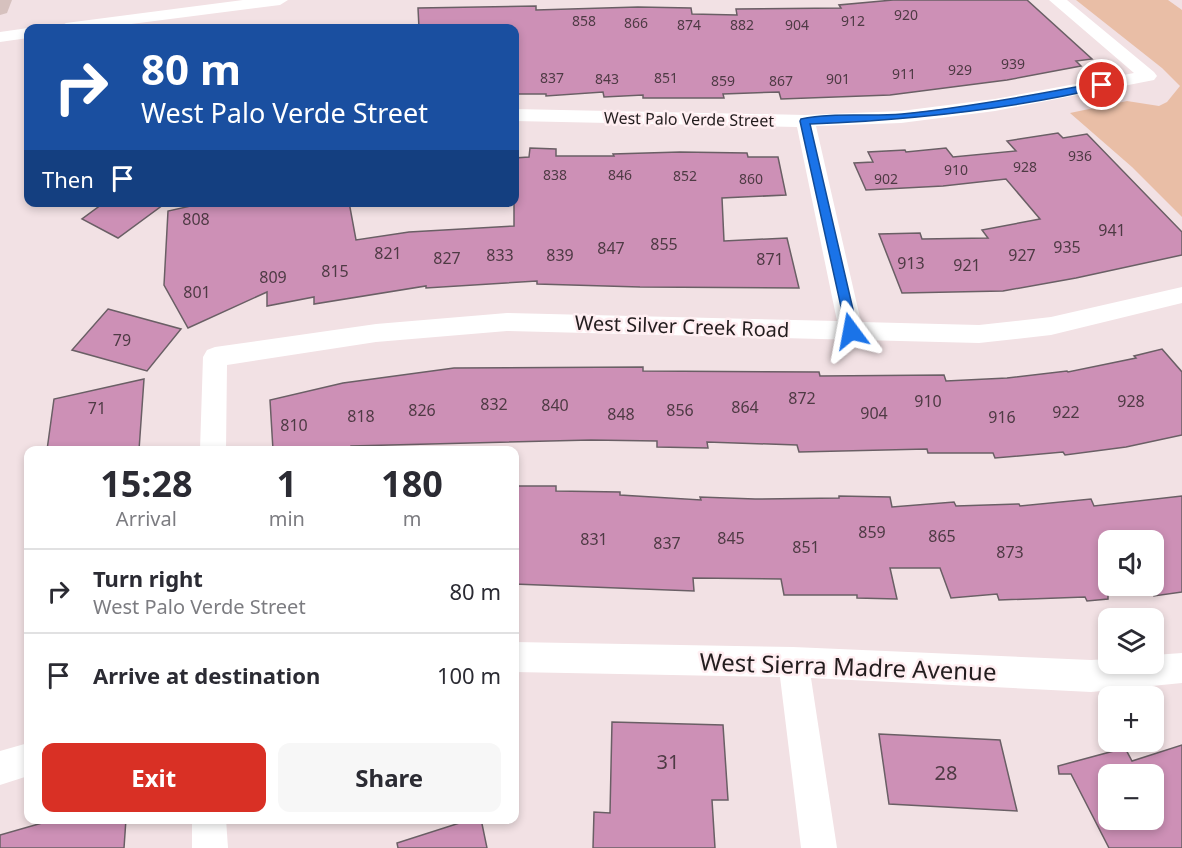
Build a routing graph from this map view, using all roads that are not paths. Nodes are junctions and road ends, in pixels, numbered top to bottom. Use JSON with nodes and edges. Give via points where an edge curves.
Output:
{"nodes":[{"id":1,"x":2,"y":0,"type":"edge"},
{"id":2,"x":280,"y":0,"type":"edge"},
{"id":3,"x":1057,"y":0,"type":"edge"},
{"id":4,"x":0,"y":9,"type":"edge"},
{"id":5,"x":189,"y":14,"type":"edge"},
{"id":6,"x":101,"y":24,"type":"edge"},
{"id":7,"x":24,"y":34,"type":"edge"},
{"id":8,"x":0,"y":37,"type":"edge"},
{"id":9,"x":519,"y":115,"type":"edge"},
{"id":10,"x":805,"y":121,"type":"junction"},
{"id":11,"x":1182,"y":295,"type":"edge"},
{"id":12,"x":851,"y":331,"type":"junction"},
{"id":13,"x":213,"y":446,"type":"edge"},
{"id":14,"x":519,"y":657,"type":"edge"},
{"id":15,"x":793,"y":662,"type":"junction"},
{"id":16,"x":1182,"y":668,"type":"edge"},
{"id":17,"x":24,"y":761,"type":"edge"},
{"id":18,"x":0,"y":768,"type":"edge"},
{"id":19,"x":209,"y":824,"type":"edge"},
{"id":20,"x":210,"y":848,"type":"edge"},
{"id":21,"x":819,"y":848,"type":"edge"}],
"edges":[{"from":1,"to":4,"type":"main road"},
{"from":2,"to":5,"type":"street"},
{"from":3,"to":10,"type":"street","name":"West Palo Verde Street","via":[[1148,76],[995,105],[901,117]]},
{"from":5,"to":6,"type":"street"},
{"from":7,"to":8,"type":"street"},
{"from":9,"to":10,"type":"street","name":"West Palo Verde Street"},
{"from":10,"to":12,"type":"street"},
{"from":11,"to":12,"type":"street","name":"West Silver Creek Road","via":[[1051,326],[979,334]]},
{"from":12,"to":13,"type":"street","name":"West Silver Creek Road","via":[[507,322],[376,333],[215,357]]},
{"from":14,"to":15,"type":"street","name":"West Sierra Madre Avenue"},
{"from":15,"to":16,"type":"street","name":"West Sierra Madre Avenue","via":[[1091,676]]},
{"from":15,"to":21,"type":"street"},
{"from":17,"to":18,"type":"street"},
{"from":19,"to":20,"type":"street"}]}
